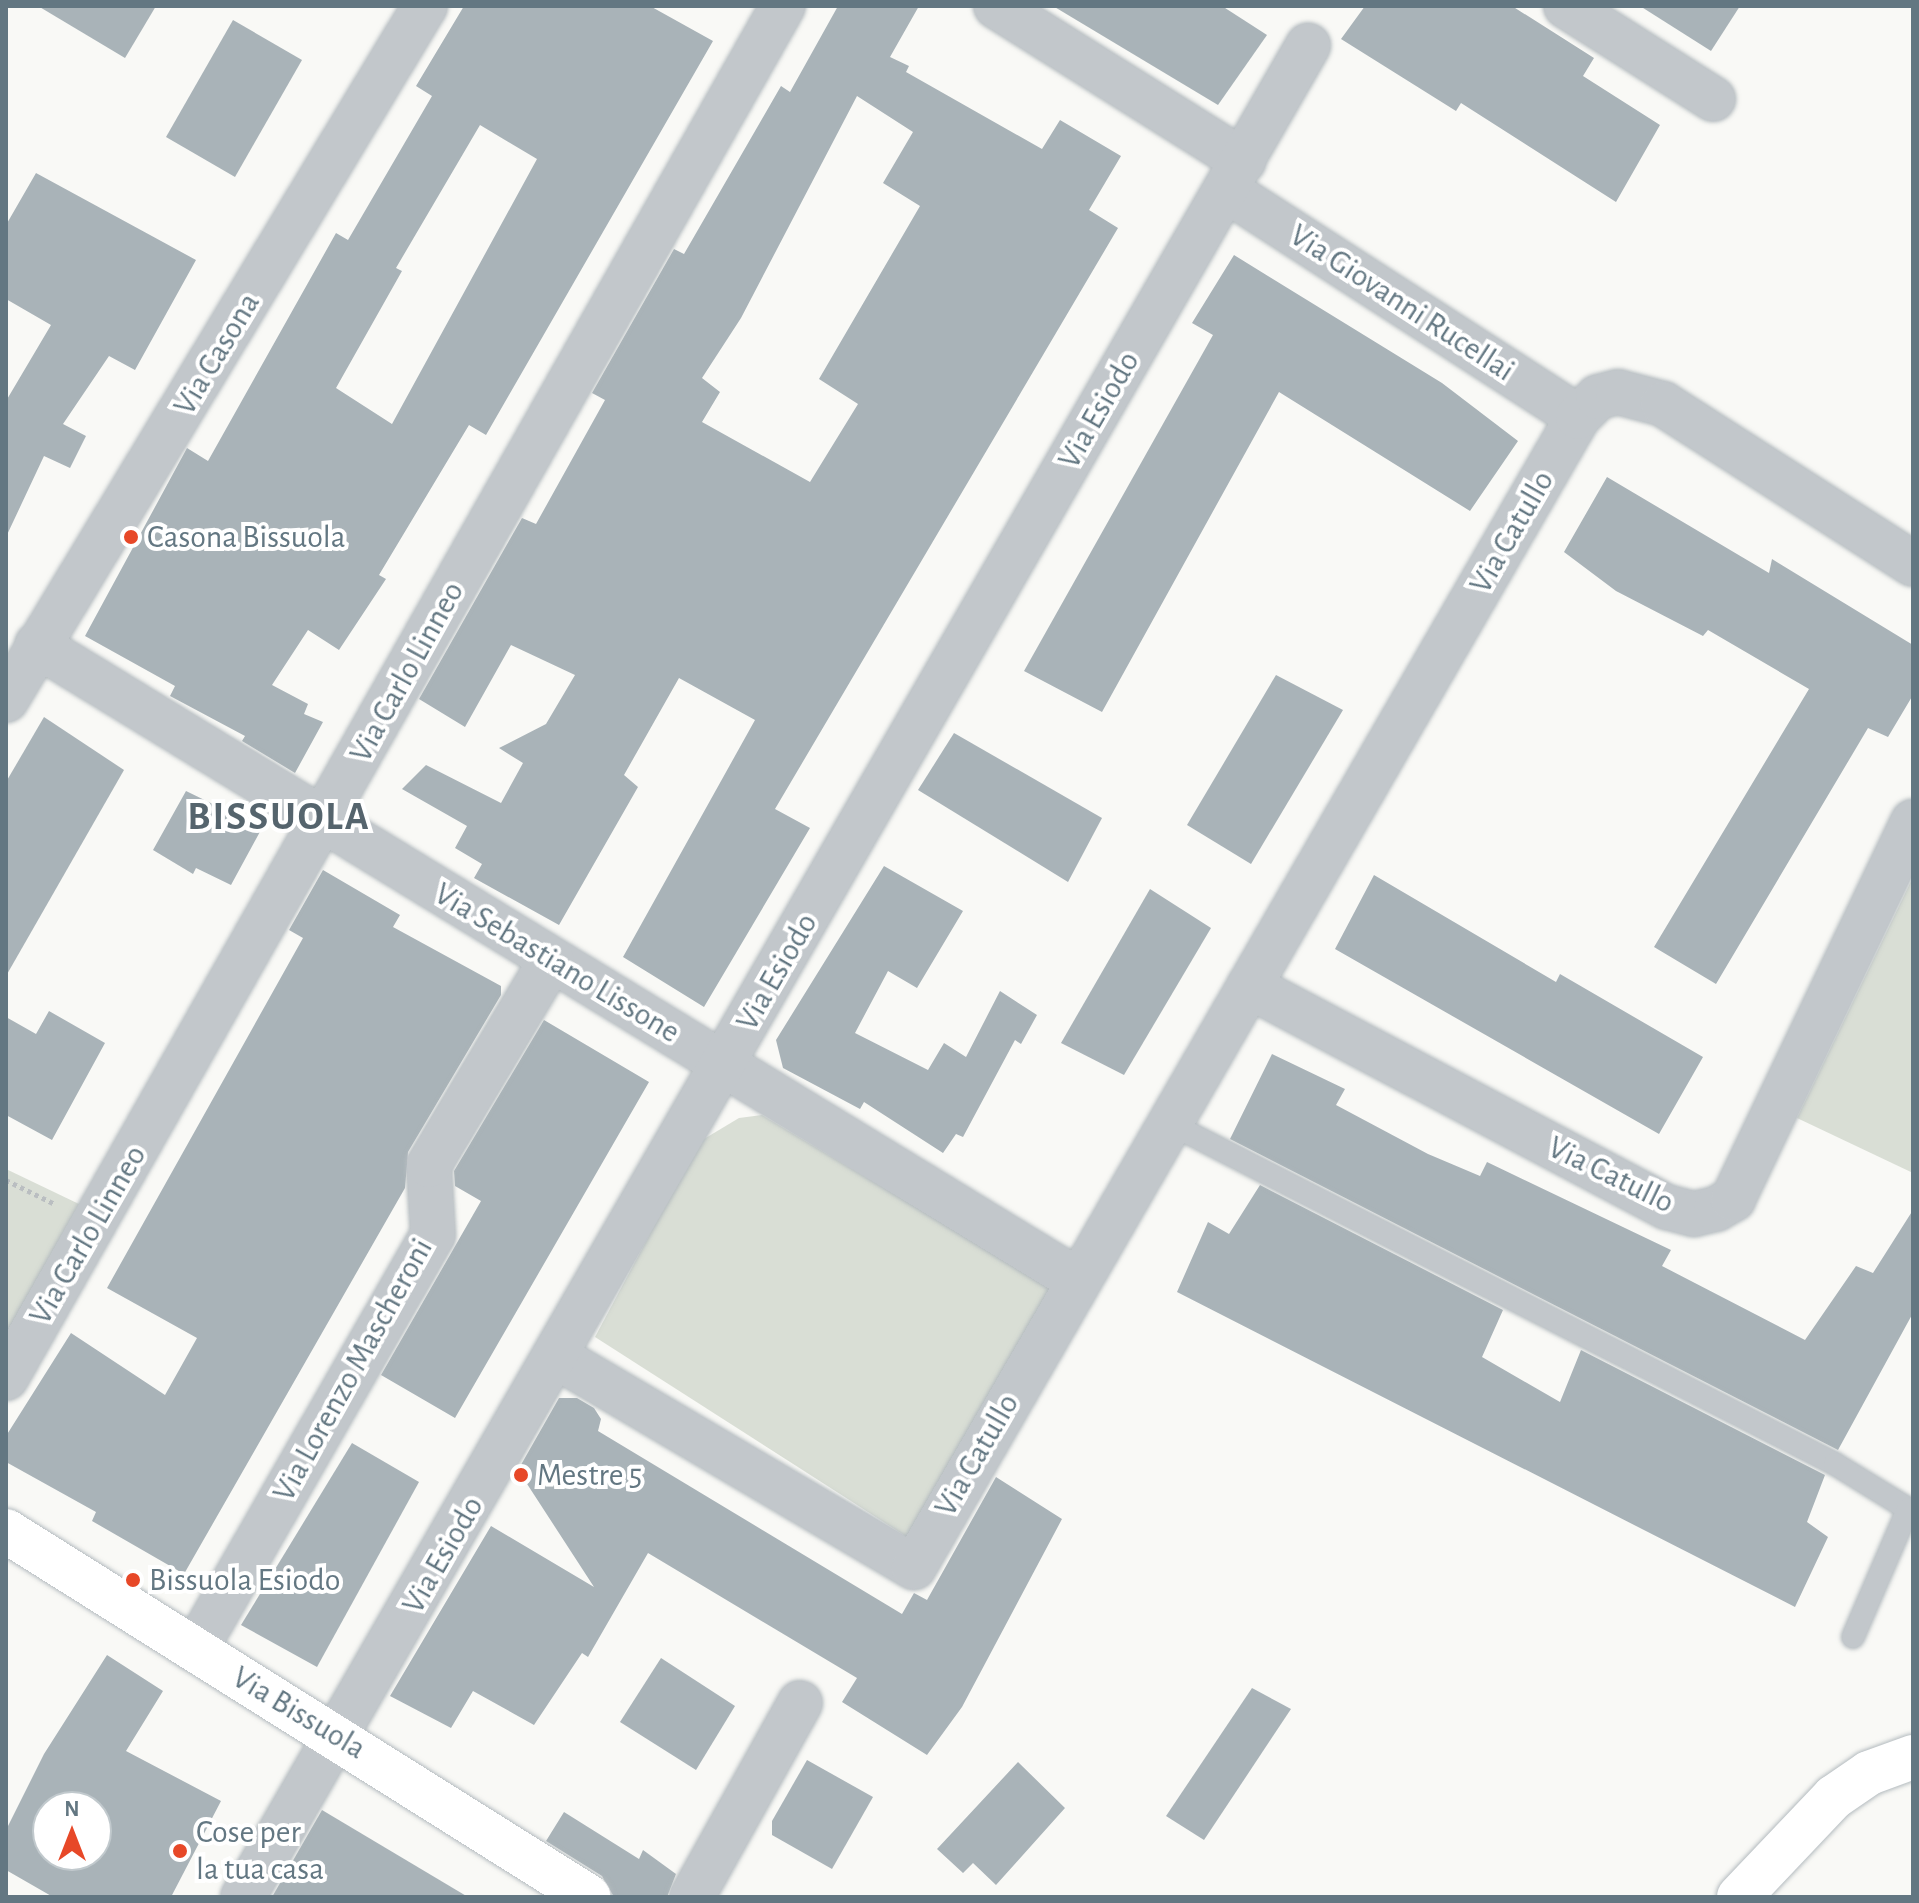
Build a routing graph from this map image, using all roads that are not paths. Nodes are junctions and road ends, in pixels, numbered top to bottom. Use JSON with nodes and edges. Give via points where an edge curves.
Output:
{"nodes":[{"id":1,"x":425,"y":6,"type":"edge"},
{"id":2,"x":783,"y":6,"type":"edge"},
{"id":3,"x":996,"y":6,"type":"edge"},
{"id":4,"x":1566,"y":6,"type":"edge"},
{"id":5,"x":1308,"y":46,"type":"dead end"},
{"id":6,"x":1713,"y":99,"type":"dead end"},
{"id":7,"x":1234,"y":176,"type":"junction"},
{"id":8,"x":1578,"y":417,"type":"junction"},
{"id":9,"x":1913,"y":564,"type":"edge"},
{"id":10,"x":17,"y":671,"type":"edge"},
{"id":11,"x":323,"y":820,"type":"junction"},
{"id":12,"x":1913,"y":822,"type":"edge"},
{"id":13,"x":551,"y":960,"type":"junction"},
{"id":14,"x":1249,"y":986,"type":"junction"},
{"id":15,"x":724,"y":1065,"type":"junction"},
{"id":16,"x":1169,"y":1123,"type":"junction"},
{"id":17,"x":1077,"y":1280,"type":"junction"},
{"id":18,"x":557,"y":1357,"type":"junction"},
{"id":19,"x":6,"y":1378,"type":"edge"},
{"id":20,"x":1910,"y":1510,"type":"edge"},
{"id":21,"x":6,"y":1531,"type":"edge"},
{"id":22,"x":1853,"y":1637,"type":"dead end"},
{"id":23,"x":195,"y":1650,"type":"junction"},
{"id":24,"x":800,"y":1703,"type":"dead end"},
{"id":25,"x":337,"y":1736,"type":"junction"},
{"id":26,"x":1912,"y":1750,"type":"edge"},
{"id":27,"x":567,"y":1891,"type":"edge"},
{"id":28,"x":243,"y":1897,"type":"edge"},
{"id":29,"x":692,"y":1897,"type":"edge"},
{"id":30,"x":1739,"y":1897,"type":"edge"}],
"edges":[{"from":1,"to":10,"type":"street","name":"Via Casona"},
{"from":2,"to":11,"type":"street","name":"Via Carlo Linneo"},
{"from":3,"to":7,"type":"street","name":"Via Giovanni Rucellai"},
{"from":4,"to":6,"type":"street"},
{"from":5,"to":7,"type":"street","name":"Via Esiodo"},
{"from":7,"to":8,"type":"street","name":"Via Giovanni Rucellai"},
{"from":7,"to":15,"type":"street","name":"Via Esiodo"},
{"from":8,"to":9,"type":"street","name":"Via Catullo","via":[[1598,397],[1618,392],[1663,404]]},
{"from":8,"to":14,"type":"street","name":"Via Catullo"},
{"from":10,"to":11,"type":"street","name":"Via Sebastiano Lissone"},
{"from":11,"to":13,"type":"street","name":"Via Sebastiano Lissone"},
{"from":11,"to":19,"type":"street","name":"Via Carlo Linneo"},
{"from":12,"to":14,"type":"street","name":"Via Catullo","via":[[1733,1199],[1716,1209],[1694,1214],[1667,1207]]},
{"from":13,"to":15,"type":"street","name":"Via Sebastiano Lissone"},
{"from":13,"to":23,"type":"street","name":"Via Lorenzo Mascheroni","via":[[429,1165],[433,1235]]},
{"from":14,"to":16,"type":"street","name":"Via Catullo"},
{"from":15,"to":17,"type":"street","name":"Via Sebastiano Lissone"},
{"from":15,"to":18,"type":"street","name":"Via Esiodo"},
{"from":16,"to":17,"type":"street","name":"Via Catullo"},
{"from":16,"to":20,"type":"lane","via":[[1835,1464]]},
{"from":17,"to":18,"type":"street","name":"Via Catullo","via":[[914,1567]]},
{"from":18,"to":25,"type":"street","name":"Via Esiodo"},
{"from":20,"to":22,"type":"lane"},
{"from":21,"to":23,"type":"street","name":"Via Bissuola"},
{"from":23,"to":25,"type":"street","name":"Via Bissuola"},
{"from":24,"to":29,"type":"street"},
{"from":25,"to":27,"type":"street","name":"Via Bissuola"},
{"from":25,"to":28,"type":"street","name":"Via Esiodo"},
{"from":26,"to":30,"type":"street","via":[[1834,1797]]}]}
